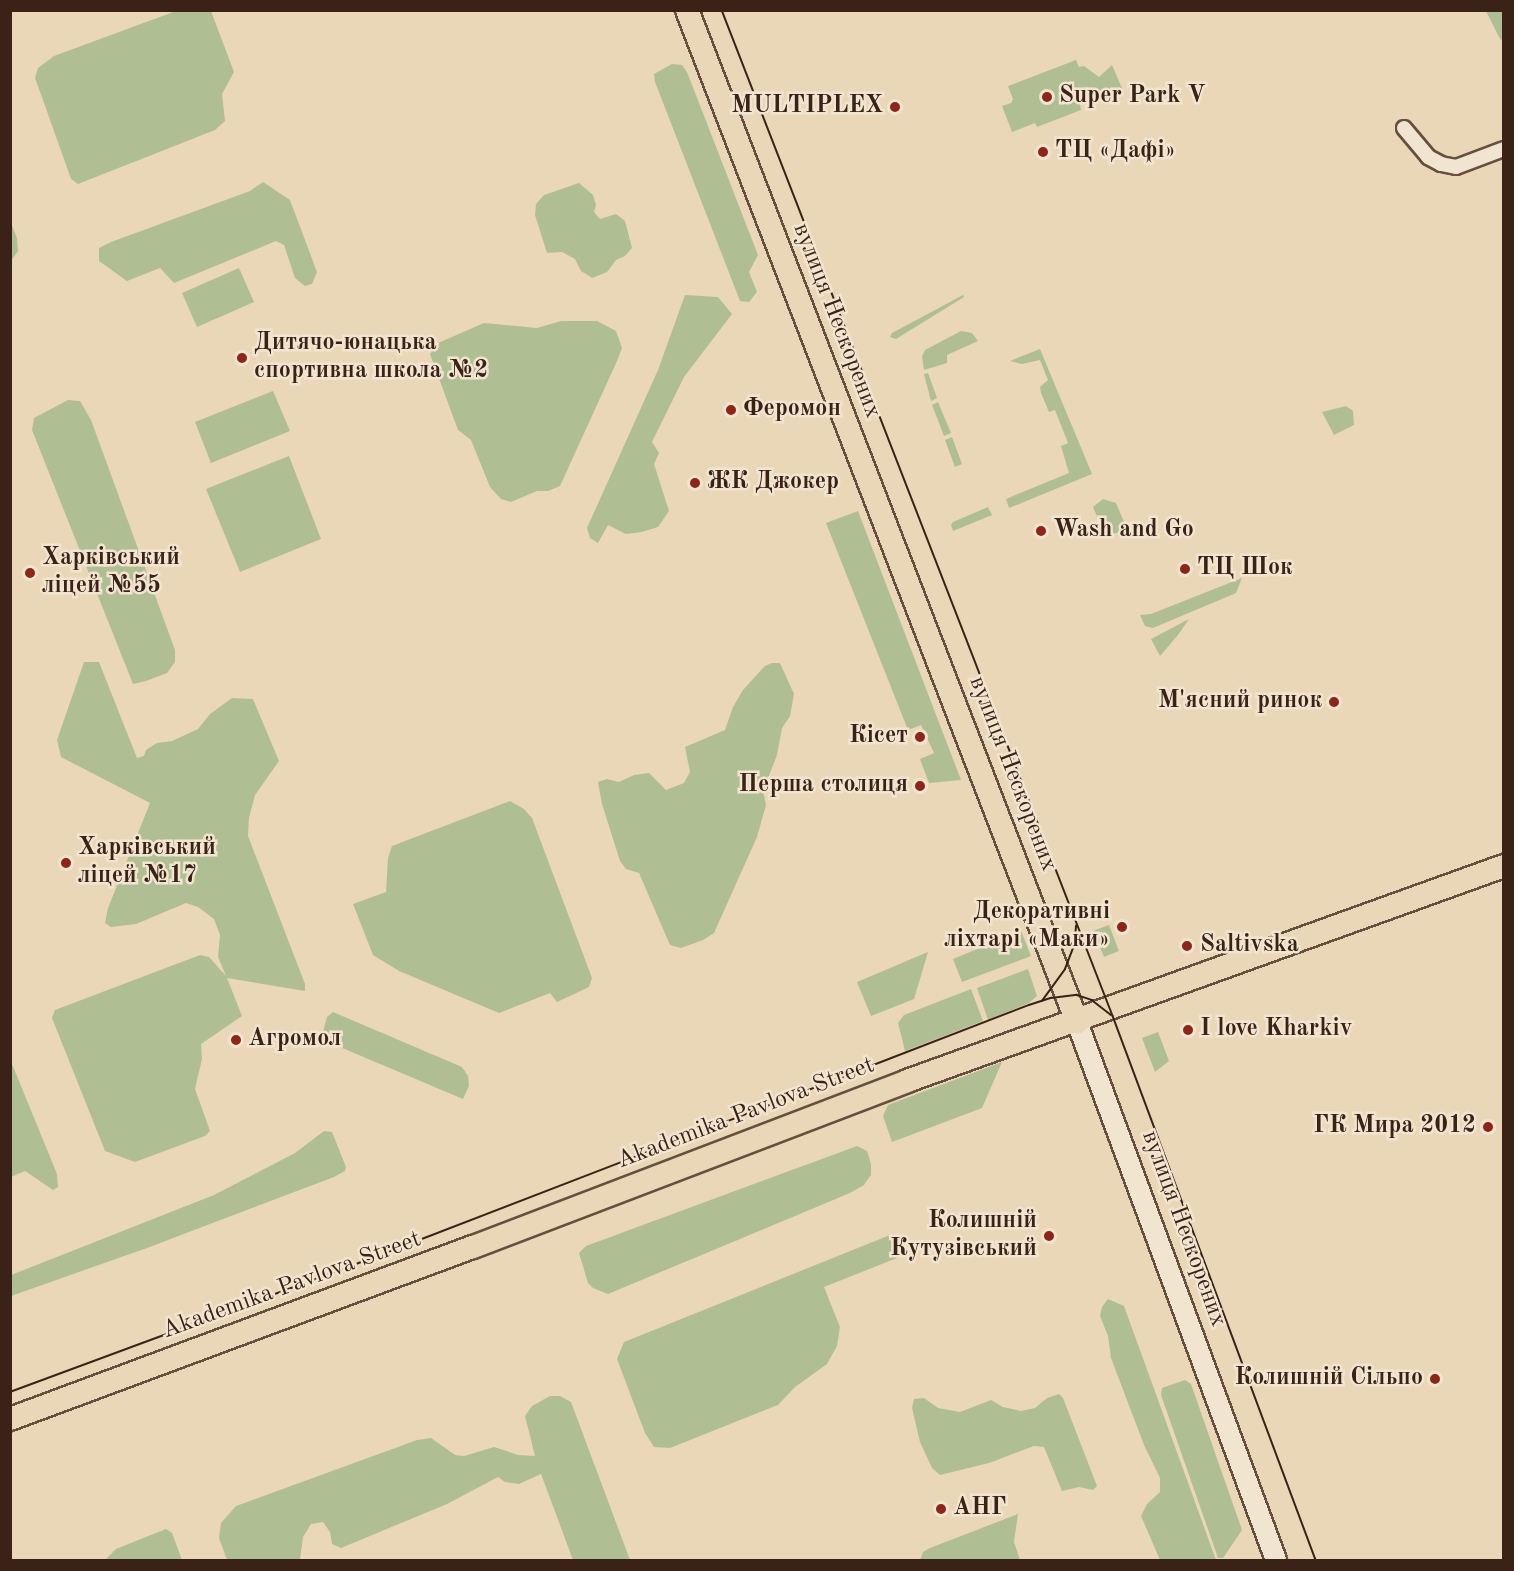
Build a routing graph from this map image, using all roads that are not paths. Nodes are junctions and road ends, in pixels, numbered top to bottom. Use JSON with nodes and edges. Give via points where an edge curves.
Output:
{"nodes":[{"id":1,"x":687,"y":10,"type":"edge"},
{"id":2,"x":1404,"y":128,"type":"dead end"},
{"id":3,"x":1503,"y":149,"type":"edge"},
{"id":4,"x":1503,"y":866,"type":"edge"},
{"id":5,"x":1077,"y":1022,"type":"junction"},
{"id":6,"x":10,"y":1419,"type":"edge"},
{"id":7,"x":1276,"y":1560,"type":"edge"}],
"edges":[{"from":1,"to":5,"type":"main road","name":"вулиця Нескорених"},
{"from":2,"to":3,"type":"street","via":[[1428,157],[1441,164],[1456,167]]},
{"from":4,"to":5,"type":"main road","name":"Akademika Pavlova Street"},
{"from":5,"to":6,"type":"main road","name":"Akademika Pavlova Street","via":[[907,1081]]},
{"from":5,"to":7,"type":"main road","name":"вулиця Нескорених"}]}
